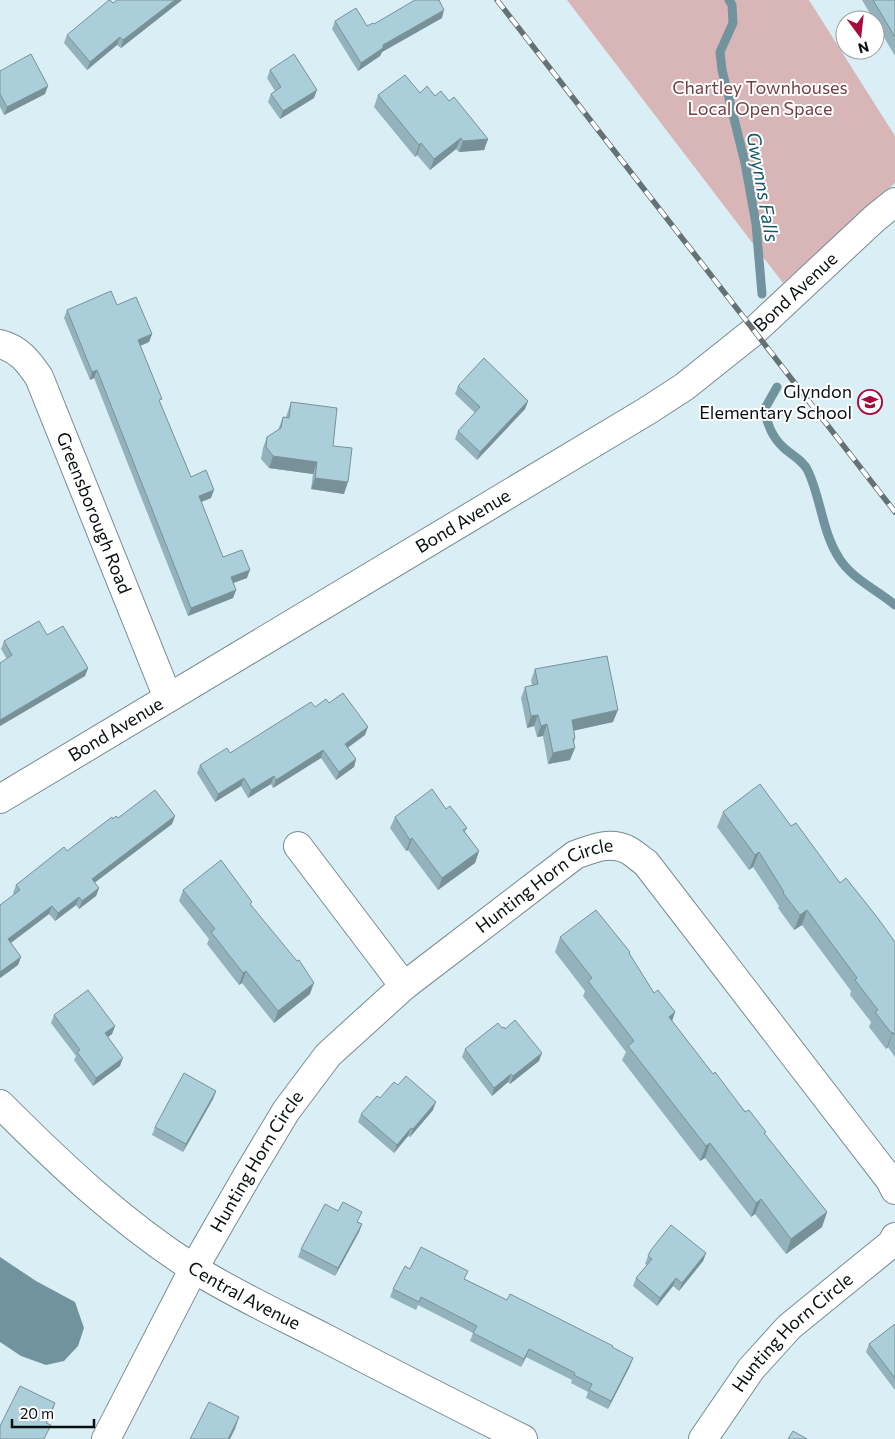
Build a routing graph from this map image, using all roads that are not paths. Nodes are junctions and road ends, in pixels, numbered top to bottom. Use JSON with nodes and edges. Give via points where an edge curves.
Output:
{"nodes":[{"id":1,"x":895,"y":202,"type":"edge"},
{"id":2,"x":0,"y":344,"type":"edge"},
{"id":3,"x":168,"y":698,"type":"junction"},
{"id":4,"x":0,"y":799,"type":"edge"},
{"id":5,"x":298,"y":846,"type":"dead end"},
{"id":6,"x":404,"y":986,"type":"junction"},
{"id":7,"x":0,"y":1104,"type":"edge"},
{"id":8,"x":895,"y":1190,"type":"edge"},
{"id":9,"x":895,"y":1237,"type":"edge"},
{"id":10,"x":194,"y":1268,"type":"junction"},
{"id":11,"x":106,"y":1439,"type":"edge"},
{"id":12,"x":523,"y":1439,"type":"edge"},
{"id":13,"x":704,"y":1439,"type":"edge"}],
"edges":[{"from":1,"to":3,"type":"street","name":"Bond Avenue","via":[[753,332],[684,387]]},
{"from":2,"to":3,"type":"street","name":"Greensborough Road","via":[[11,347],[27,359],[39,377]]},
{"from":3,"to":4,"type":"street","name":"Bond Avenue"},
{"from":5,"to":6,"type":"street"},
{"from":6,"to":8,"type":"street","name":"Hunting Horn Circle","via":[[576,856],[610,845],[626,849],[646,863]]},
{"from":6,"to":10,"type":"street","name":"Hunting Horn Circle","via":[[328,1055],[286,1111]]},
{"from":7,"to":10,"type":"street","name":"Central Avenue","via":[[109,1206]]},
{"from":9,"to":13,"type":"street","name":"Hunting Horn Circle","via":[[892,1243],[789,1327],[751,1369]]},
{"from":10,"to":11,"type":"street","name":"Hunting Horn Circle"},
{"from":10,"to":12,"type":"street","name":"Central Avenue","via":[[265,1308]]}]}
